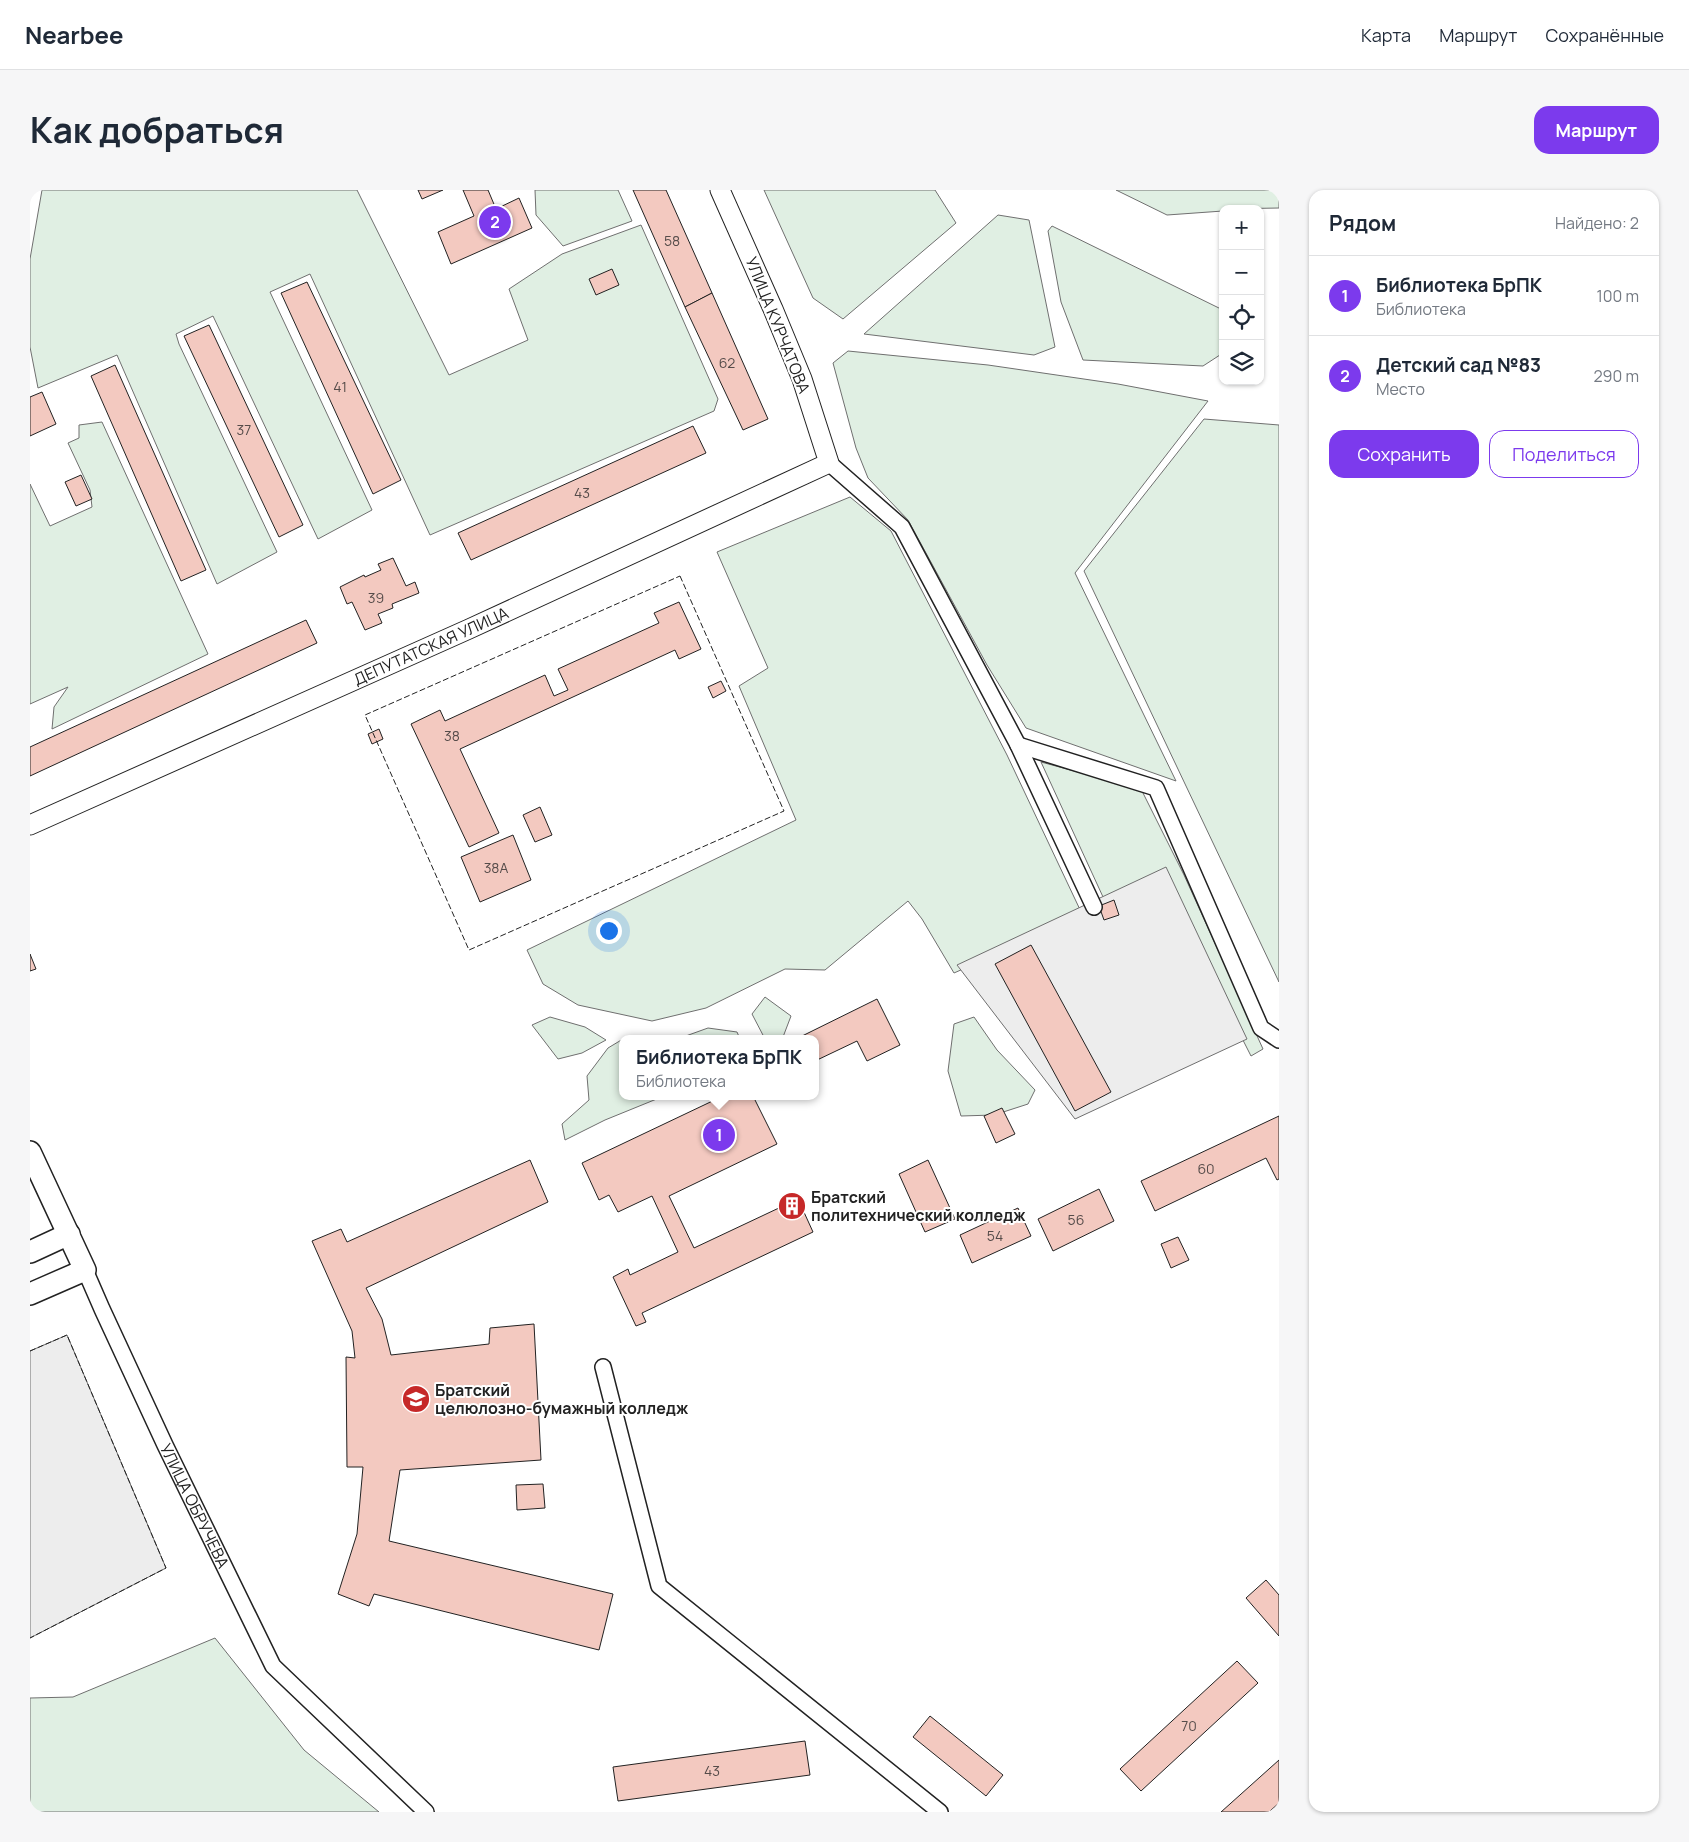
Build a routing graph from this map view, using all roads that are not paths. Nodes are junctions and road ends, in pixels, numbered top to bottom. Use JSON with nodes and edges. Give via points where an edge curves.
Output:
{"nodes":[{"id":1,"x":720,"y":190,"type":"edge"},
{"id":2,"x":829,"y":463,"type":"junction"},
{"id":3,"x":1018,"y":744,"type":"junction"},
{"id":4,"x":30,"y":825,"type":"edge"},
{"id":5,"x":1094,"y":908,"type":"dead end"},
{"id":6,"x":1279,"y":1040,"type":"edge"},
{"id":7,"x":30,"y":1152,"type":"edge"},
{"id":8,"x":69,"y":1234,"type":"junction"},
{"id":9,"x":30,"y":1252,"type":"edge"},
{"id":10,"x":85,"y":1270,"type":"junction"},
{"id":11,"x":30,"y":1294,"type":"edge"},
{"id":12,"x":603,"y":1367,"type":"dead end"},
{"id":13,"x":426,"y":1812,"type":"edge"},
{"id":14,"x":940,"y":1812,"type":"edge"}],
"edges":[{"from":1,"to":2,"type":"street","name":"УЛИЦА КУРЧАТОВА","via":[[802,379]]},
{"from":2,"to":3,"type":"street","via":[[902,526]]},
{"from":2,"to":4,"type":"street","name":"ДЕПУТАТСКАЯ УЛИЦА"},
{"from":3,"to":5,"type":"street"},
{"from":3,"to":6,"type":"street","via":[[1156,788],[1261,1028]]},
{"from":7,"to":8,"type":"main road","name":"УЛИЦА ОБРУЧЕВА"},
{"from":8,"to":9,"type":"main road"},
{"from":8,"to":10,"type":"main road","name":"УЛИЦА ОБРУЧЕВА"},
{"from":10,"to":11,"type":"main road"},
{"from":10,"to":13,"type":"street","name":"УЛИЦА ОБРУЧЕВА","via":[[165,1445],[273,1666]]},
{"from":12,"to":14,"type":"street","via":[[659,1586]]}]}
